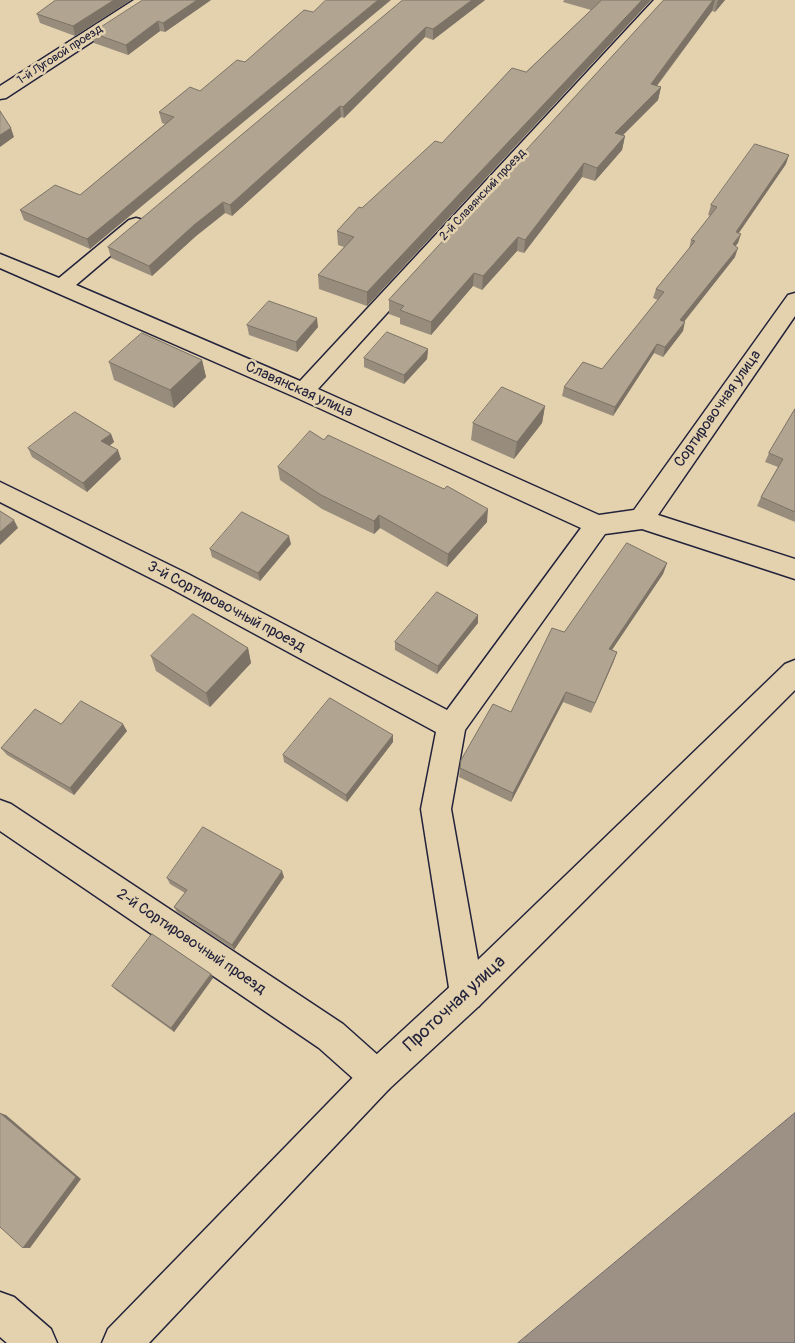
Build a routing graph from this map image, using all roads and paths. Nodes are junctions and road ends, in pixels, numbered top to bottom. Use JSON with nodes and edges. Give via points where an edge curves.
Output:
{"nodes":[{"id":1,"x":145,"y":0,"type":"edge"},
{"id":2,"x":663,"y":0,"type":"edge"},
{"id":3,"x":0,"y":94,"type":"edge"},
{"id":4,"x":152,"y":210,"type":"edge"},
{"id":5,"x":0,"y":260,"type":"edge"},
{"id":6,"x":61,"y":287,"type":"junction"},
{"id":7,"x":795,"y":300,"type":"edge"},
{"id":8,"x":303,"y":391,"type":"junction"},
{"id":9,"x":0,"y":491,"type":"edge"},
{"id":10,"x":642,"y":519,"type":"junction"},
{"id":11,"x":597,"y":525,"type":"junction"},
{"id":12,"x":795,"y":569,"type":"edge"},
{"id":13,"x":795,"y":672,"type":"edge"},
{"id":14,"x":451,"y":726,"type":"junction"},
{"id":15,"x":0,"y":814,"type":"edge"},
{"id":16,"x":467,"y":994,"type":"junction"},
{"id":17,"x":377,"y":1077,"type":"junction"},
{"id":18,"x":0,"y":1311,"type":"edge"},
{"id":19,"x":37,"y":1343,"type":"edge"},
{"id":20,"x":122,"y":1343,"type":"edge"}],
"edges":[{"from":1,"to":3,"type":"street","name":"1-й Луговой проезд"},
{"from":2,"to":8,"type":"street","name":"2-й Славянский проезд"},
{"from":4,"to":6,"type":"street"},
{"from":5,"to":6,"type":"street","name":"Славянская улица"},
{"from":6,"to":8,"type":"street","name":"Славянская улица"},
{"from":7,"to":10,"type":"street","name":"Сортировочная улица"},
{"from":8,"to":11,"type":"street","name":"Славянская улица"},
{"from":9,"to":14,"type":"street","name":"3-й Сортировочный проезд","via":[[179,581]]},
{"from":10,"to":11,"type":"street"},
{"from":10,"to":12,"type":"street"},
{"from":11,"to":14,"type":"street"},
{"from":13,"to":16,"type":"street","name":"Проточная улица"},
{"from":14,"to":16,"type":"street","via":[[436,809]]},
{"from":15,"to":17,"type":"street","name":"2-й Сортировочный проезд","via":[[331,1036]]},
{"from":16,"to":17,"type":"street","name":"Проточная улица"},
{"from":17,"to":20,"type":"street","name":"Проточная улица"},
{"from":18,"to":19,"type":"street"}]}
